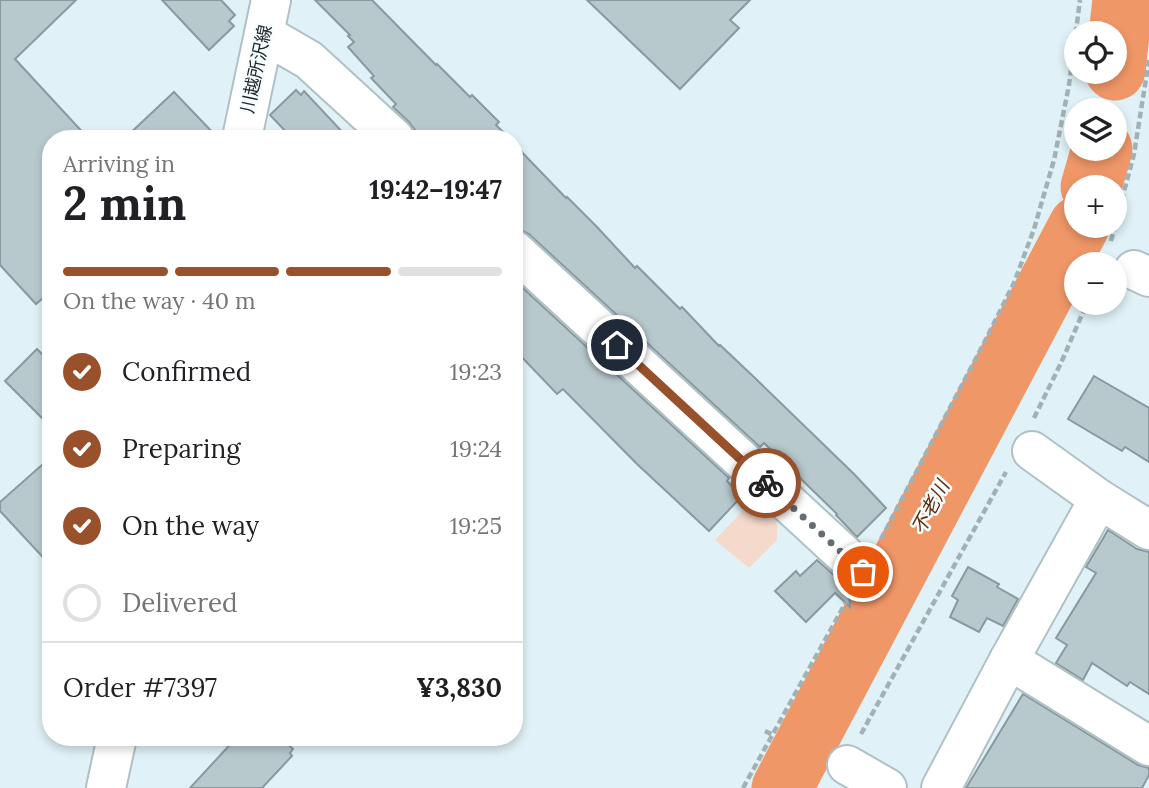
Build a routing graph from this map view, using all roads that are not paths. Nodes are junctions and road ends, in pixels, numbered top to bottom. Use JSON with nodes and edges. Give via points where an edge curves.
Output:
{"nodes":[{"id":1,"x":267,"y":17,"type":"edge"},
{"id":2,"x":244,"y":130,"type":"edge"},
{"id":3,"x":385,"y":130,"type":"edge"},
{"id":4,"x":523,"y":258,"type":"edge"},
{"id":5,"x":1023,"y":448,"type":"road end"},
{"id":6,"x":1099,"y":499,"type":"junction"},
{"id":7,"x":1149,"y":530,"type":"edge"},
{"id":8,"x":863,"y":572,"type":"road end"},
{"id":9,"x":1009,"y":660,"type":"junction"},
{"id":10,"x":115,"y":746,"type":"edge"},
{"id":11,"x":1149,"y":746,"type":"edge"},
{"id":12,"x":847,"y":765,"type":"road end"},
{"id":13,"x":106,"y":788,"type":"edge"},
{"id":14,"x":887,"y":788,"type":"edge"},
{"id":15,"x":941,"y":788,"type":"edge"}],
"edges":[{"from":1,"to":2,"type":"street","name":"川越所沢線"},
{"from":1,"to":3,"type":"street"},
{"from":4,"to":8,"type":"street"},
{"from":5,"to":6,"type":"street"},
{"from":6,"to":7,"type":"street"},
{"from":6,"to":9,"type":"street"},
{"from":9,"to":11,"type":"street"},
{"from":9,"to":15,"type":"street"},
{"from":10,"to":13,"type":"street"},
{"from":12,"to":14,"type":"street"}]}
